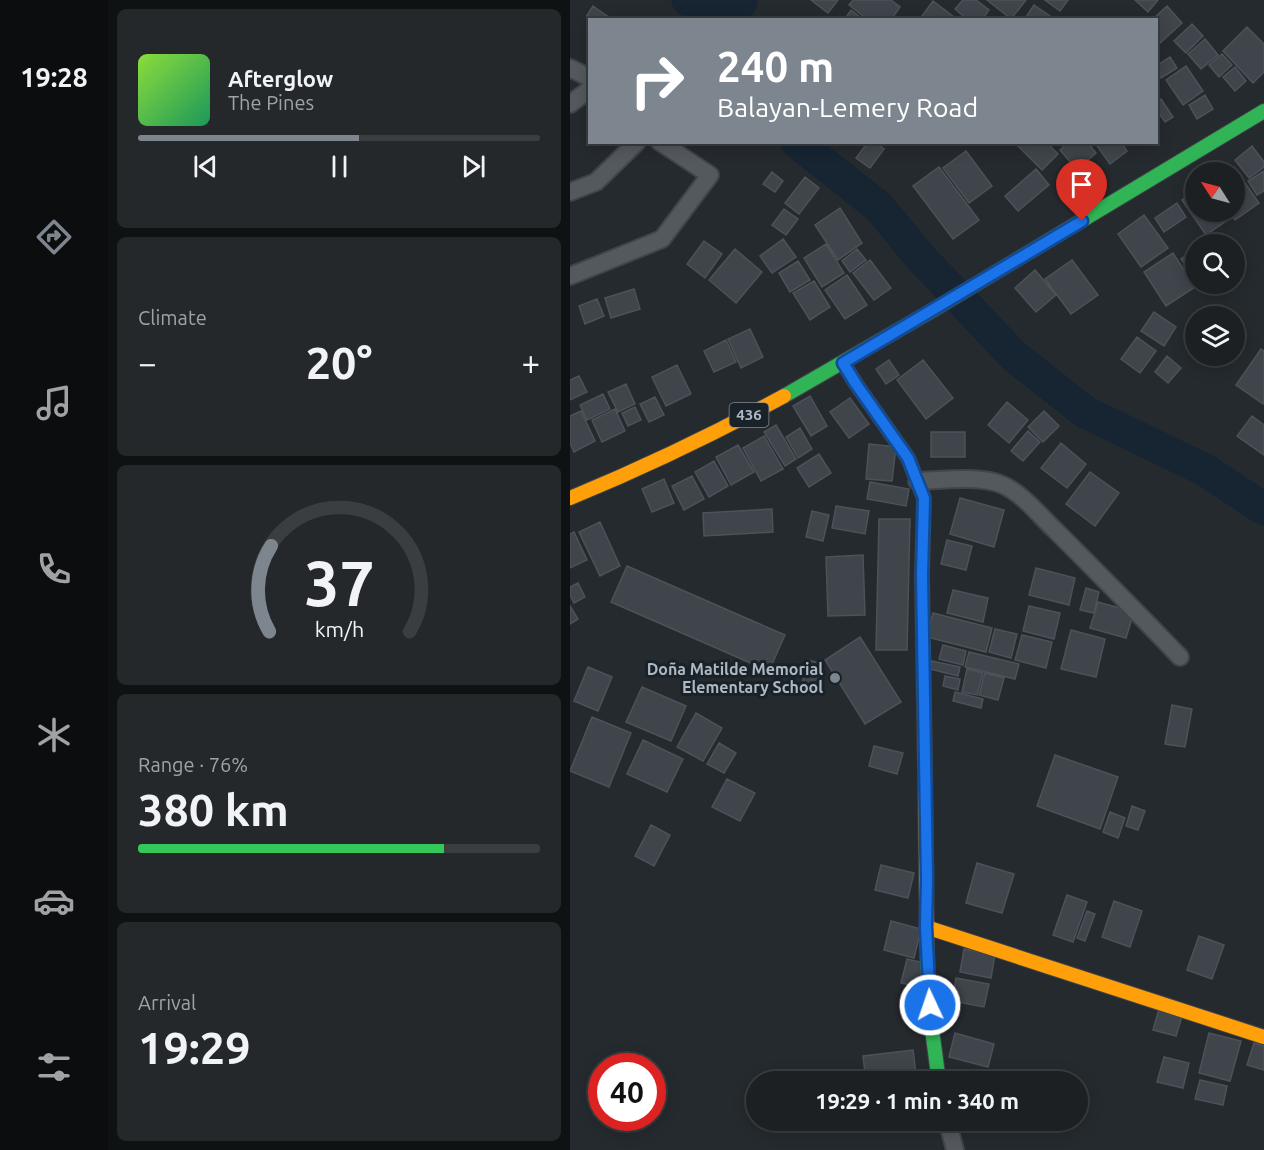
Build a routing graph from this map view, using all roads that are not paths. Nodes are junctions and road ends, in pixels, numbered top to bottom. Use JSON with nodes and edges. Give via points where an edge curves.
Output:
{"nodes":[{"id":1,"x":570,"y":68,"type":"edge"},
{"id":2,"x":588,"y":77,"type":"edge"},
{"id":3,"x":588,"y":90,"type":"edge"},
{"id":4,"x":570,"y":104,"type":"edge"},
{"id":5,"x":1264,"y":111,"type":"edge"},
{"id":6,"x":636,"y":144,"type":"edge"},
{"id":7,"x":663,"y":144,"type":"edge"},
{"id":8,"x":570,"y":192,"type":"edge"},
{"id":9,"x":570,"y":276,"type":"edge"},
{"id":10,"x":843,"y":363,"type":"junction"},
{"id":11,"x":917,"y":482,"type":"junction"},
{"id":12,"x":570,"y":498,"type":"edge"},
{"id":13,"x":1180,"y":657,"type":"dead end"},
{"id":14,"x":926,"y":927,"type":"junction"},
{"id":15,"x":1264,"y":1037,"type":"edge"},
{"id":16,"x":937,"y":1071,"type":"edge"},
{"id":17,"x":950,"y":1131,"type":"edge"},
{"id":18,"x":955,"y":1150,"type":"edge"}],
"edges":[{"from":1,"to":2,"type":"street"},
{"from":3,"to":4,"type":"street"},
{"from":5,"to":10,"type":"street","number":"436"},
{"from":6,"to":8,"type":"street","via":[[596,182]]},
{"from":7,"to":9,"type":"street","via":[[710,175],[662,239]]},
{"from":10,"to":11,"type":"street","via":[[908,458]]},
{"from":10,"to":12,"type":"street","number":"436","via":[[726,428]]},
{"from":11,"to":13,"type":"street","via":[[987,480],[1017,493]]},
{"from":11,"to":14,"type":"street","via":[[924,498]]},
{"from":14,"to":15,"type":"street"},
{"from":14,"to":16,"type":"street"},
{"from":17,"to":18,"type":"street"}]}
